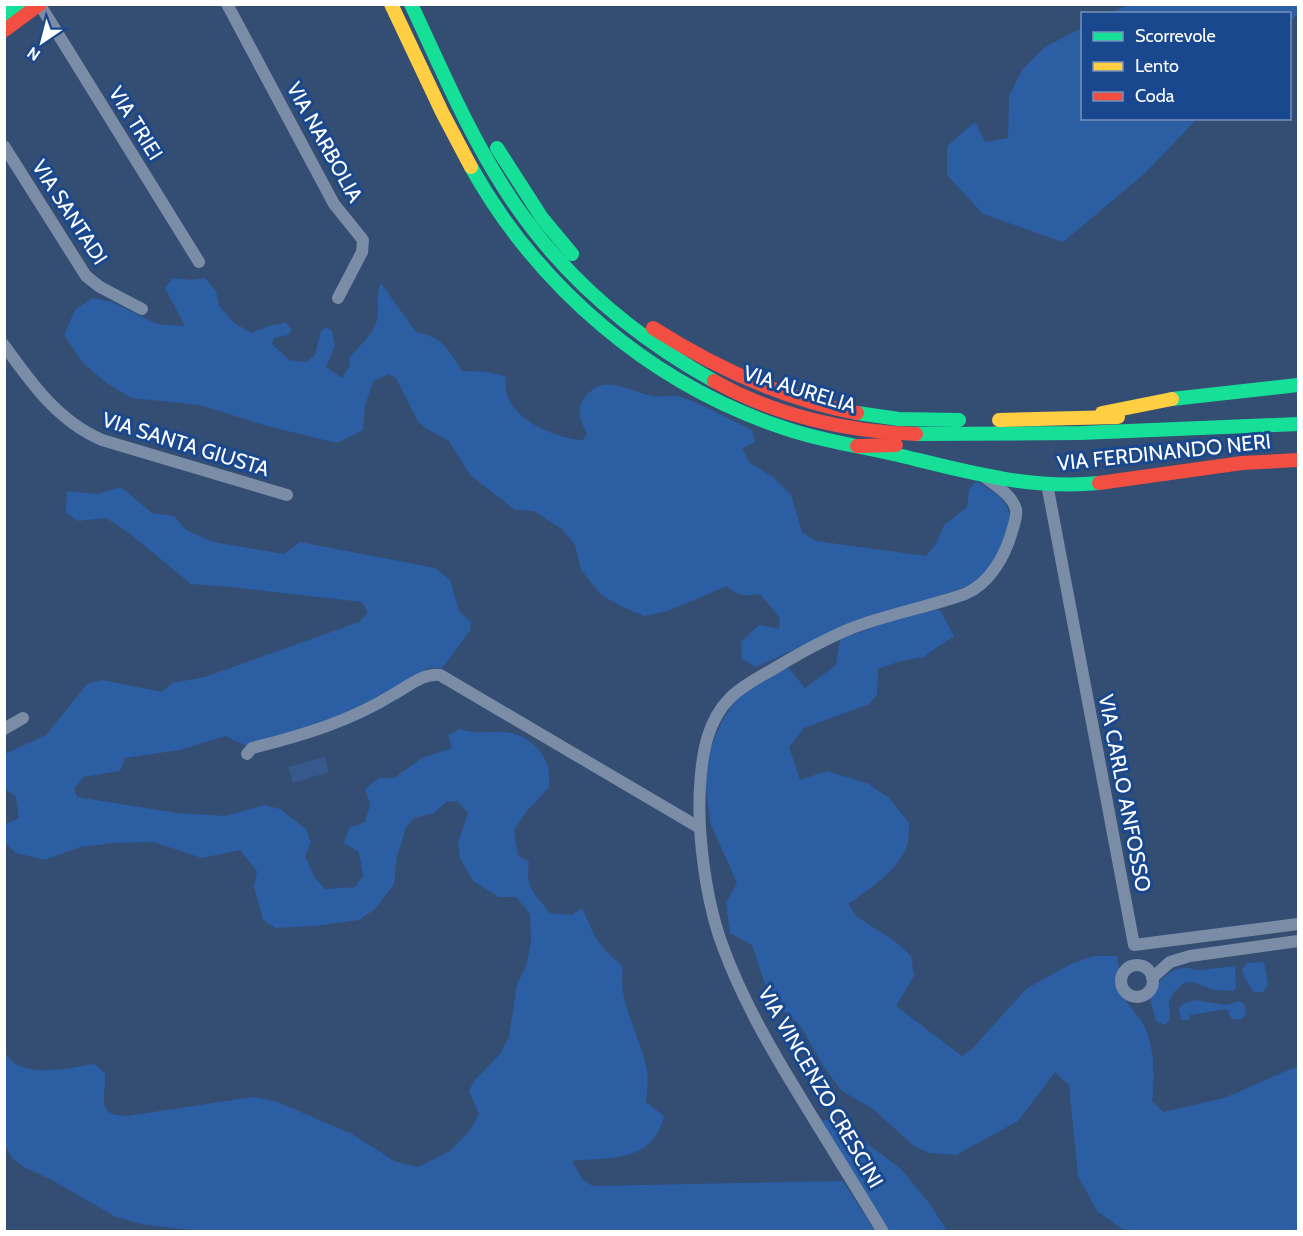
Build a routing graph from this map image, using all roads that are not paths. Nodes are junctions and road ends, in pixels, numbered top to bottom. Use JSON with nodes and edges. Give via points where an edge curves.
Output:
{"nodes":[{"id":1,"x":20,"y":4,"type":"edge"},
{"id":2,"x":227,"y":4,"type":"edge"},
{"id":3,"x":391,"y":4,"type":"edge"},
{"id":4,"x":411,"y":4,"type":"edge"},
{"id":5,"x":425,"y":4,"type":"edge"},
{"id":6,"x":40,"y":5,"type":"edge"},
{"id":7,"x":4,"y":15,"type":"edge"},
{"id":8,"x":5,"y":30,"type":"edge"},
{"id":9,"x":443,"y":42,"type":"dead end"},
{"id":10,"x":492,"y":137,"type":"dead end"},
{"id":11,"x":4,"y":146,"type":"edge"},
{"id":12,"x":199,"y":262,"type":"dead end"},
{"id":13,"x":338,"y":298,"type":"dead end"},
{"id":14,"x":142,"y":309,"type":"dead end"},
{"id":15,"x":4,"y":345,"type":"edge"},
{"id":16,"x":1299,"y":385,"type":"edge"},
{"id":17,"x":1160,"y":416,"type":"dead end"},
{"id":18,"x":1082,"y":417,"type":"junction"},
{"id":19,"x":1299,"y":425,"type":"edge"},
{"id":20,"x":858,"y":446,"type":"junction"},
{"id":21,"x":1299,"y":460,"type":"edge"},
{"id":22,"x":982,"y":475,"type":"junction"},
{"id":23,"x":1047,"y":484,"type":"junction"},
{"id":24,"x":287,"y":495,"type":"dead end"},
{"id":25,"x":23,"y":718,"type":"dead end"},
{"id":26,"x":4,"y":729,"type":"edge"},
{"id":27,"x":247,"y":754,"type":"dead end"},
{"id":28,"x":700,"y":828,"type":"junction"},
{"id":29,"x":1299,"y":924,"type":"edge"},
{"id":30,"x":1299,"y":941,"type":"edge"},
{"id":31,"x":1134,"y":945,"type":"junction"},
{"id":32,"x":1135,"y":965,"type":"junction"},
{"id":33,"x":1152,"y":978,"type":"junction"},
{"id":34,"x":884,"y":1232,"type":"edge"}],
"edges":[{"from":1,"to":7,"type":"main road"},
{"from":2,"to":13,"type":"street","name":"VIA NARBOLIA","via":[[334,204],[363,240],[362,252]]},
{"from":3,"to":20,"type":"main road","via":[[486,192],[533,257],[578,305],[645,358],[725,405],[793,432]]},
{"from":4,"to":19,"type":"main road","name":"VIA AURELIA","via":[[488,160],[540,239],[580,283],[633,329],[677,362],[720,385],[814,420],[895,434],[1040,434]]},
{"from":5,"to":9,"type":"main road"},
{"from":6,"to":8,"type":"main road"},
{"from":6,"to":12,"type":"street","name":"VIA TRIEI"},
{"from":10,"to":18,"type":"main road","name":"VIA AURELIA","via":[[542,218],[605,289],[664,336],[736,376],[798,400],[889,418],[971,421]]},
{"from":11,"to":14,"type":"street","name":"VIA SANTADI","via":[[86,276]]},
{"from":15,"to":24,"type":"street","name":"VIA SANTA GIUSTA","via":[[49,403],[85,432]]},
{"from":16,"to":18,"type":"main road","via":[[1172,399]]},
{"from":17,"to":18,"type":"main road","name":"VIA AURELIA"},
{"from":19,"to":20,"type":"main road","via":[[1243,435]]},
{"from":20,"to":22,"type":"main road","name":"VIA FERDINANDO NERI"},
{"from":21,"to":23,"type":"main road","name":"VIA FERDINANDO NERI","via":[[1094,484]]},
{"from":22,"to":23,"type":"main road","name":"VIA FERDINANDO NERI"},
{"from":22,"to":28,"type":"street","name":"VIA VINCENZO CRESCINI","via":[[1008,497],[1016,513],[1007,546],[992,572],[965,594],[827,639],[731,697],[708,733],[701,776]]},
{"from":23,"to":31,"type":"street","name":"VIA CARLO ANFOSSO"},
{"from":25,"to":26,"type":"street"},
{"from":27,"to":28,"type":"street","via":[[252,748],[328,726],[382,702],[423,677],[440,675]]},
{"from":28,"to":34,"type":"street","name":"VIA VINCENZO CRESCINI","via":[[717,928],[735,976],[775,1056]]},
{"from":29,"to":31,"type":"street"},
{"from":30,"to":33,"type":"street","via":[[1190,956],[1170,962]]},
{"from":31,"to":32,"type":"street","name":"VIA CARLO ANFOSSO"},
{"from":32,"to":33,"type":"street","via":[[1145,968]]},
{"from":32,"to":33,"type":"street","via":[[1126,968],[1121,978],[1126,993],[1145,995]]}]}
